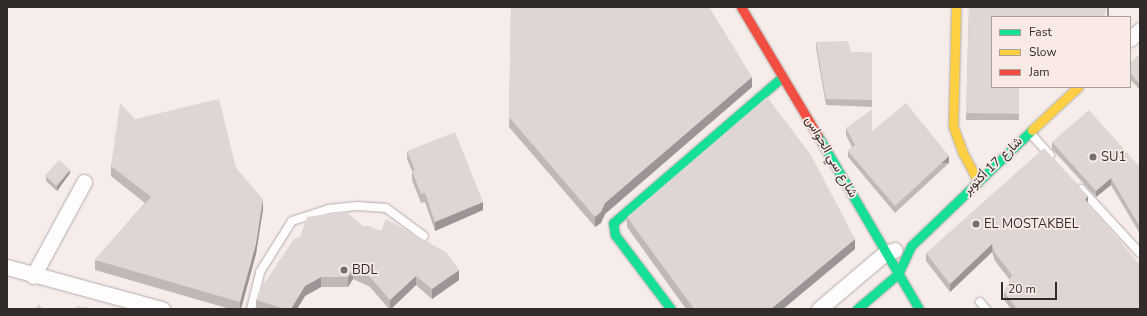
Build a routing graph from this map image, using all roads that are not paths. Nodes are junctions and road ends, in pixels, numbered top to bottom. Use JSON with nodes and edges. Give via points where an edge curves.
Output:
{"nodes":[{"id":1,"x":741,"y":7,"type":"edge"},
{"id":2,"x":956,"y":7,"type":"edge"},
{"id":3,"x":1140,"y":30,"type":"edge"},
{"id":4,"x":1131,"y":38,"type":"edge"},
{"id":5,"x":782,"y":77,"type":"junction"},
{"id":6,"x":1077,"y":88,"type":"edge"},
{"id":7,"x":1029,"y":132,"type":"junction"},
{"id":8,"x":1055,"y":161,"type":"edge"},
{"id":9,"x":978,"y":181,"type":"junction"},
{"id":10,"x":84,"y":182,"type":"dead end"},
{"id":11,"x":1076,"y":184,"type":"edge"},
{"id":12,"x":424,"y":236,"type":"dead end"},
{"id":13,"x":911,"y":246,"type":"junction"},
{"id":14,"x":885,"y":253,"type":"junction"},
{"id":15,"x":1140,"y":253,"type":"edge"},
{"id":16,"x":7,"y":267,"type":"edge"},
{"id":17,"x":898,"y":274,"type":"junction"},
{"id":18,"x":33,"y":276,"type":"junction"},
{"id":19,"x":980,"y":302,"type":"dead end"},
{"id":20,"x":162,"y":309,"type":"edge"},
{"id":21,"x":251,"y":309,"type":"edge"},
{"id":22,"x":671,"y":309,"type":"edge"},
{"id":23,"x":819,"y":309,"type":"edge"},
{"id":24,"x":857,"y":309,"type":"edge"},
{"id":25,"x":919,"y":309,"type":"edge"},
{"id":26,"x":986,"y":309,"type":"edge"}],
"edges":[{"from":1,"to":5,"type":"street","name":"شارع سي الحواس"},
{"from":2,"to":9,"type":"street","via":[[953,126],[963,153]]},
{"from":3,"to":4,"type":"street"},
{"from":5,"to":14,"type":"street","name":"شارع سي الحواس"},
{"from":5,"to":22,"type":"street","via":[[613,223],[615,235]]},
{"from":6,"to":7,"type":"street","name":"شارع 17 أكتوبر"},
{"from":7,"to":8,"type":"lane"},
{"from":7,"to":9,"type":"street","name":"شارع 17 أكتوبر"},
{"from":9,"to":13,"type":"street","name":"شارع 17 أكتوبر"},
{"from":10,"to":18,"type":"street"},
{"from":11,"to":15,"type":"lane"},
{"from":12,"to":21,"type":"lane","via":[[386,208],[357,206],[328,210],[292,221],[260,272]]},
{"from":13,"to":14,"type":"street"},
{"from":13,"to":17,"type":"street"},
{"from":14,"to":17,"type":"street","name":"شارع سي الحواس"},
{"from":14,"to":23,"type":"street"},
{"from":16,"to":18,"type":"street"},
{"from":17,"to":24,"type":"street"},
{"from":17,"to":25,"type":"street","name":"شارع سي الحواس"},
{"from":18,"to":20,"type":"street"},
{"from":19,"to":26,"type":"lane"}]}
